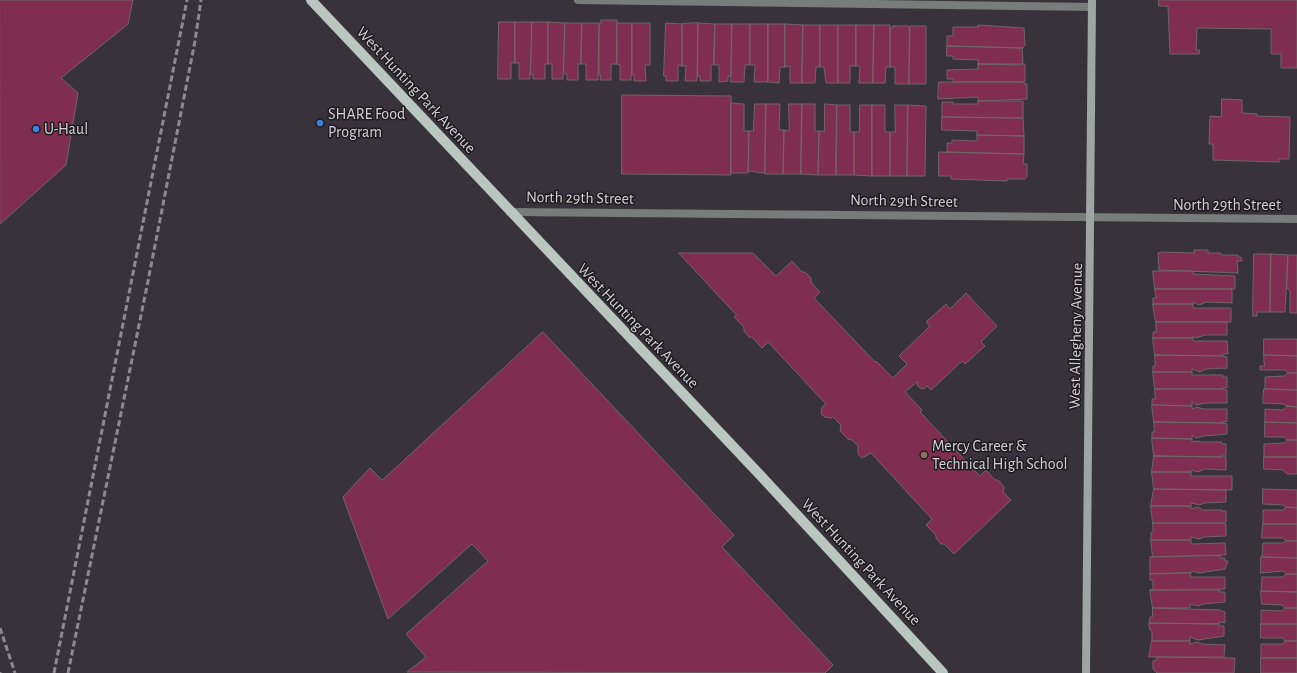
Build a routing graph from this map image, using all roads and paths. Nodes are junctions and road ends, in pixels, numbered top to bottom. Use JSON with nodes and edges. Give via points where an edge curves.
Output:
{"nodes":[{"id":1,"x":311,"y":0,"type":"edge"},
{"id":2,"x":578,"y":0,"type":"edge"},
{"id":3,"x":1092,"y":4,"type":"edge"},
{"id":4,"x":510,"y":212,"type":"junction"},
{"id":5,"x":1090,"y":217,"type":"junction"},
{"id":6,"x":1297,"y":219,"type":"edge"},
{"id":7,"x":943,"y":673,"type":"edge"},
{"id":8,"x":1086,"y":673,"type":"edge"}],
"edges":[{"from":1,"to":4,"type":"main road","name":"West Hunting Park Avenue"},
{"from":2,"to":3,"type":"street"},
{"from":3,"to":5,"type":"main road","name":"West Allegheny Avenue"},
{"from":4,"to":5,"type":"street","name":"North 29th Street"},
{"from":4,"to":7,"type":"main road","name":"West Hunting Park Avenue","via":[[761,476]]},
{"from":5,"to":6,"type":"street","name":"North 29th Street"},
{"from":5,"to":8,"type":"main road","name":"West Allegheny Avenue"}]}
